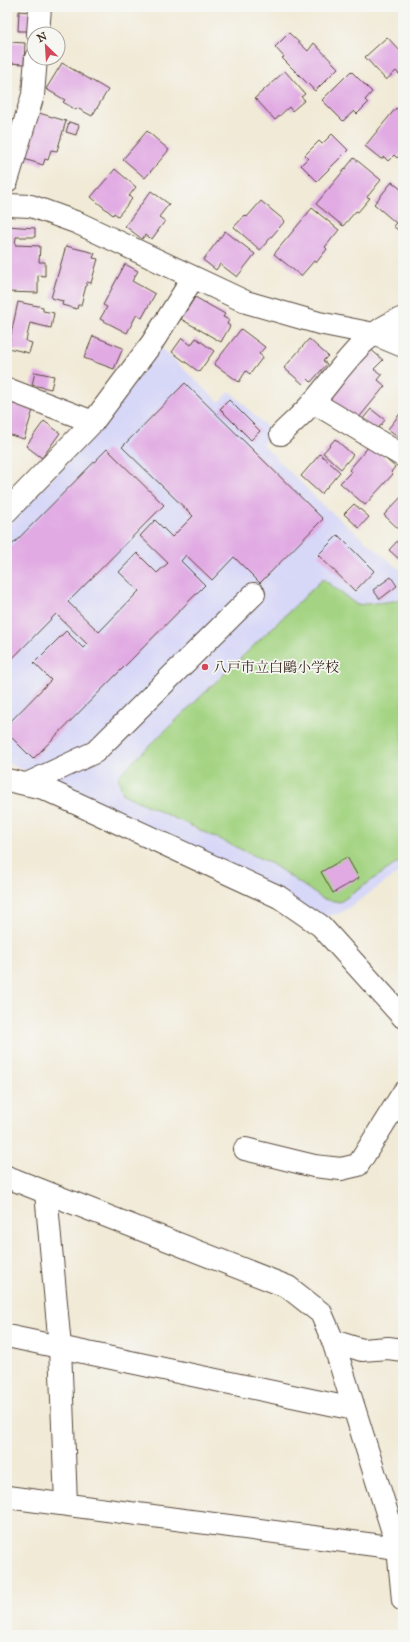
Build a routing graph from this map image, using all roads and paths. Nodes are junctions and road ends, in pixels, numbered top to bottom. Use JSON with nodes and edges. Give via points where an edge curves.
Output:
{"nodes":[{"id":1,"x":40,"y":7,"type":"edge"},
{"id":2,"x":39,"y":26,"type":"edge"},
{"id":3,"x":35,"y":66,"type":"edge"},
{"id":4,"x":7,"y":181,"type":"edge"},
{"id":5,"x":7,"y":205,"type":"edge"},
{"id":6,"x":193,"y":278,"type":"junction"},
{"id":7,"x":403,"y":318,"type":"edge"},
{"id":8,"x":374,"y":334,"type":"junction"},
{"id":9,"x":403,"y":346,"type":"edge"},
{"id":10,"x":7,"y":389,"type":"edge"},
{"id":11,"x":313,"y":402,"type":"junction"},
{"id":12,"x":93,"y":422,"type":"junction"},
{"id":13,"x":282,"y":434,"type":"dead end"},
{"id":14,"x":403,"y":456,"type":"edge"},
{"id":15,"x":7,"y":511,"type":"edge"},
{"id":16,"x":254,"y":594,"type":"dead end"},
{"id":17,"x":17,"y":782,"type":"edge"},
{"id":18,"x":403,"y":1017,"type":"edge"},
{"id":19,"x":403,"y":1093,"type":"edge"},
{"id":20,"x":245,"y":1149,"type":"dead end"},
{"id":21,"x":7,"y":1177,"type":"edge"},
{"id":22,"x":46,"y":1193,"type":"junction"},
{"id":23,"x":7,"y":1336,"type":"edge"},
{"id":24,"x":333,"y":1341,"type":"junction"},
{"id":25,"x":60,"y":1347,"type":"junction"},
{"id":26,"x":403,"y":1350,"type":"edge"},
{"id":27,"x":354,"y":1409,"type":"junction"},
{"id":28,"x":7,"y":1496,"type":"edge"},
{"id":29,"x":66,"y":1504,"type":"junction"},
{"id":30,"x":398,"y":1548,"type":"junction"},
{"id":31,"x":403,"y":1600,"type":"edge"}],
"edges":[{"from":1,"to":2,"type":"street"},
{"from":3,"to":4,"type":"street","via":[[33,95]]},
{"from":5,"to":6,"type":"street","via":[[31,206],[78,223]]},
{"from":6,"to":8,"type":"street","via":[[246,302]]},
{"from":6,"to":12,"type":"street","via":[[152,343]]},
{"from":7,"to":8,"type":"street"},
{"from":8,"to":9,"type":"street"},
{"from":8,"to":11,"type":"street","via":[[361,344]]},
{"from":10,"to":12,"type":"street"},
{"from":11,"to":13,"type":"street"},
{"from":11,"to":14,"type":"street"},
{"from":12,"to":15,"type":"street"},
{"from":16,"to":17,"type":"street","via":[[95,752]]},
{"from":17,"to":18,"type":"street","via":[[43,788],[279,897],[321,926]]},
{"from":19,"to":20,"type":"street","via":[[358,1165],[341,1169],[314,1166]]},
{"from":21,"to":22,"type":"street"},
{"from":22,"to":24,"type":"street","via":[[288,1287],[321,1313]]},
{"from":22,"to":25,"type":"street"},
{"from":23,"to":25,"type":"street"},
{"from":24,"to":26,"type":"street","via":[[362,1350]]},
{"from":24,"to":27,"type":"street"},
{"from":25,"to":27,"type":"street"},
{"from":25,"to":29,"type":"street"},
{"from":27,"to":30,"type":"street"},
{"from":28,"to":29,"type":"street"},
{"from":29,"to":30,"type":"street"},
{"from":30,"to":31,"type":"street"}]}
